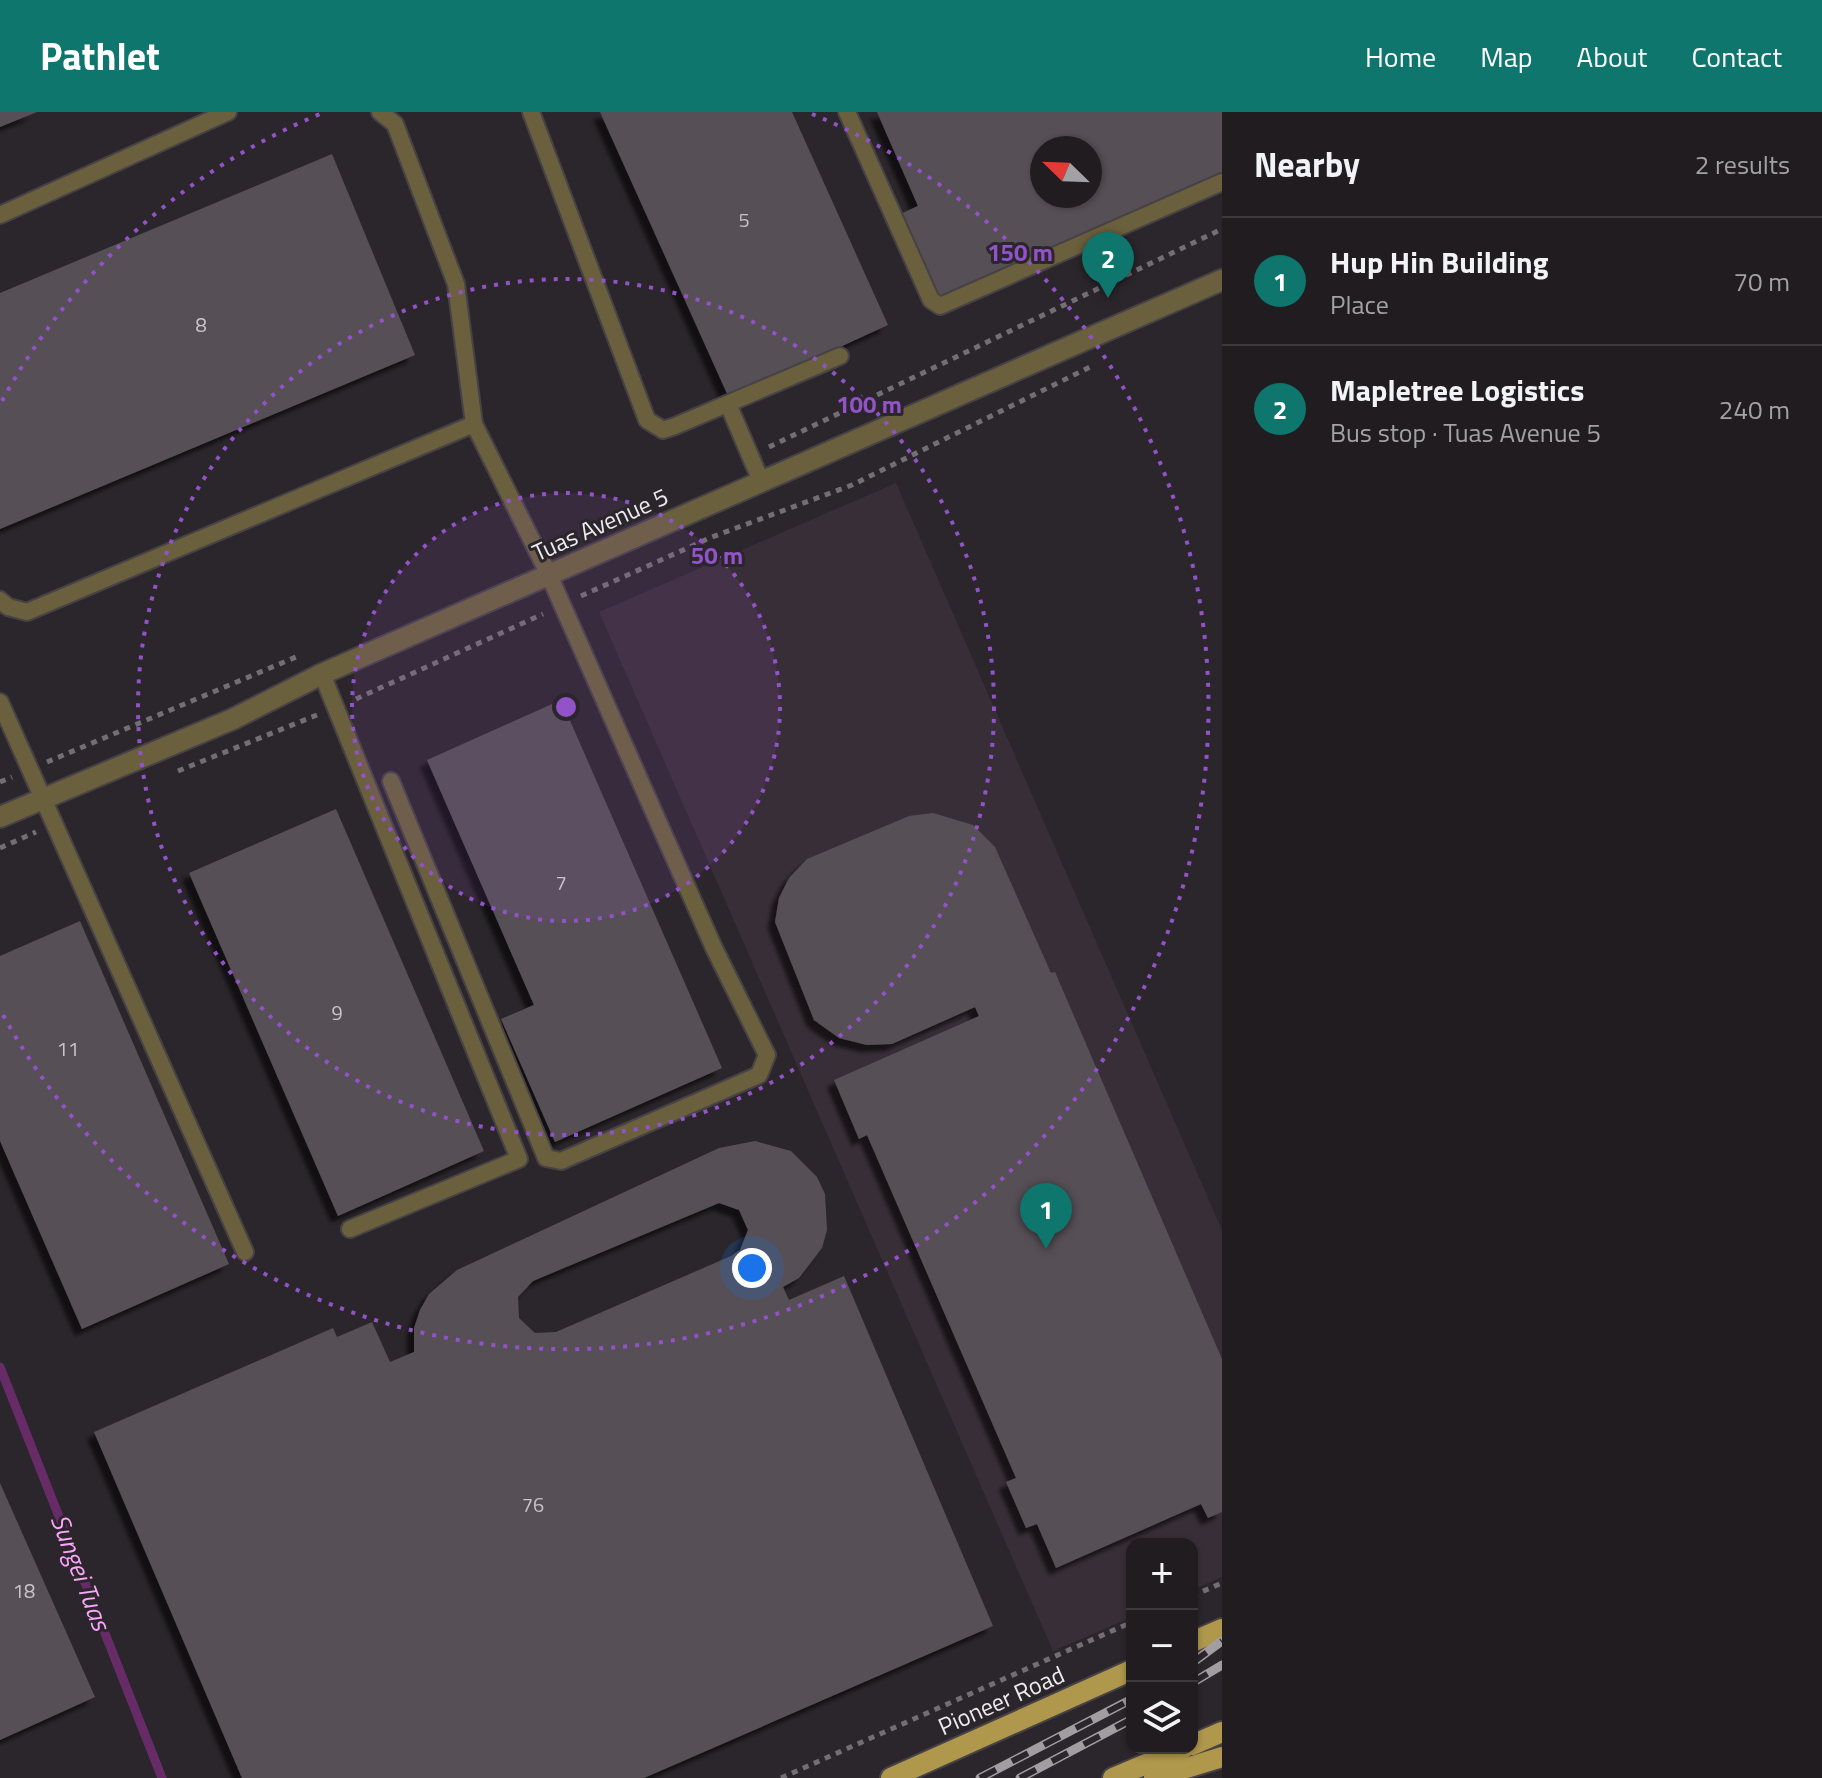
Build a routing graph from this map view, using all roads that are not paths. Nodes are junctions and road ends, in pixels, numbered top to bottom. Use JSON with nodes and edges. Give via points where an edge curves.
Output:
{"nodes":[{"id":1,"x":228,"y":112,"type":"edge"},
{"id":2,"x":380,"y":112,"type":"edge"},
{"id":3,"x":531,"y":112,"type":"edge"},
{"id":4,"x":847,"y":112,"type":"edge"},
{"id":5,"x":1222,"y":182,"type":"edge"},
{"id":6,"x":0,"y":215,"type":"edge"},
{"id":7,"x":1222,"y":280,"type":"edge"},
{"id":8,"x":840,"y":356,"type":"dead end"},
{"id":9,"x":728,"y":404,"type":"junction"},
{"id":10,"x":474,"y":424,"type":"junction"},
{"id":11,"x":761,"y":481,"type":"junction"},
{"id":12,"x":549,"y":575,"type":"junction"},
{"id":13,"x":0,"y":600,"type":"edge"},
{"id":14,"x":322,"y":674,"type":"junction"},
{"id":15,"x":0,"y":702,"type":"edge"},
{"id":16,"x":391,"y":781,"type":"dead end"},
{"id":17,"x":42,"y":798,"type":"junction"},
{"id":18,"x":0,"y":817,"type":"edge"},
{"id":19,"x":350,"y":1229,"type":"dead end"},
{"id":20,"x":245,"y":1252,"type":"dead end"},
{"id":21,"x":1222,"y":1629,"type":"edge"},
{"id":22,"x":1198,"y":1639,"type":"edge"},
{"id":23,"x":1126,"y":1673,"type":"edge"},
{"id":24,"x":1222,"y":1732,"type":"edge"},
{"id":25,"x":1198,"y":1742,"type":"edge"},
{"id":26,"x":1170,"y":1754,"type":"edge"},
{"id":27,"x":1222,"y":1757,"type":"edge"},
{"id":28,"x":891,"y":1778,"type":"edge"},
{"id":29,"x":1113,"y":1778,"type":"edge"},
{"id":30,"x":1154,"y":1778,"type":"edge"}],
"edges":[{"from":1,"to":6,"type":"lane"},
{"from":2,"to":10,"type":"lane","via":[[395,124],[456,284]]},
{"from":3,"to":9,"type":"lane","via":[[647,420],[663,430]]},
{"from":4,"to":5,"type":"lane","via":[[931,300],[940,306]]},
{"from":7,"to":11,"type":"street","name":"Tuas Avenue 5"},
{"from":8,"to":9,"type":"lane"},
{"from":9,"to":11,"type":"lane"},
{"from":10,"to":12,"type":"lane"},
{"from":10,"to":13,"type":"lane","via":[[27,612]]},
{"from":11,"to":12,"type":"street","name":"Tuas Avenue 5"},
{"from":12,"to":14,"type":"street","name":"Tuas Avenue 5"},
{"from":12,"to":16,"type":"lane","via":[[714,948],[767,1055],[764,1070],[561,1161],[546,1158]]},
{"from":14,"to":17,"type":"street","name":"Tuas Avenue 5","via":[[233,719]]},
{"from":14,"to":19,"type":"lane","via":[[519,1159]]},
{"from":15,"to":17,"type":"lane"},
{"from":17,"to":18,"type":"street","name":"Tuas Avenue 5"},
{"from":17,"to":20,"type":"lane"},
{"from":21,"to":22,"type":"main road"},
{"from":23,"to":28,"type":"main road","name":"Pioneer Road"},
{"from":24,"to":25,"type":"main road"},
{"from":26,"to":29,"type":"main road"},
{"from":27,"to":30,"type":"main road"}]}
